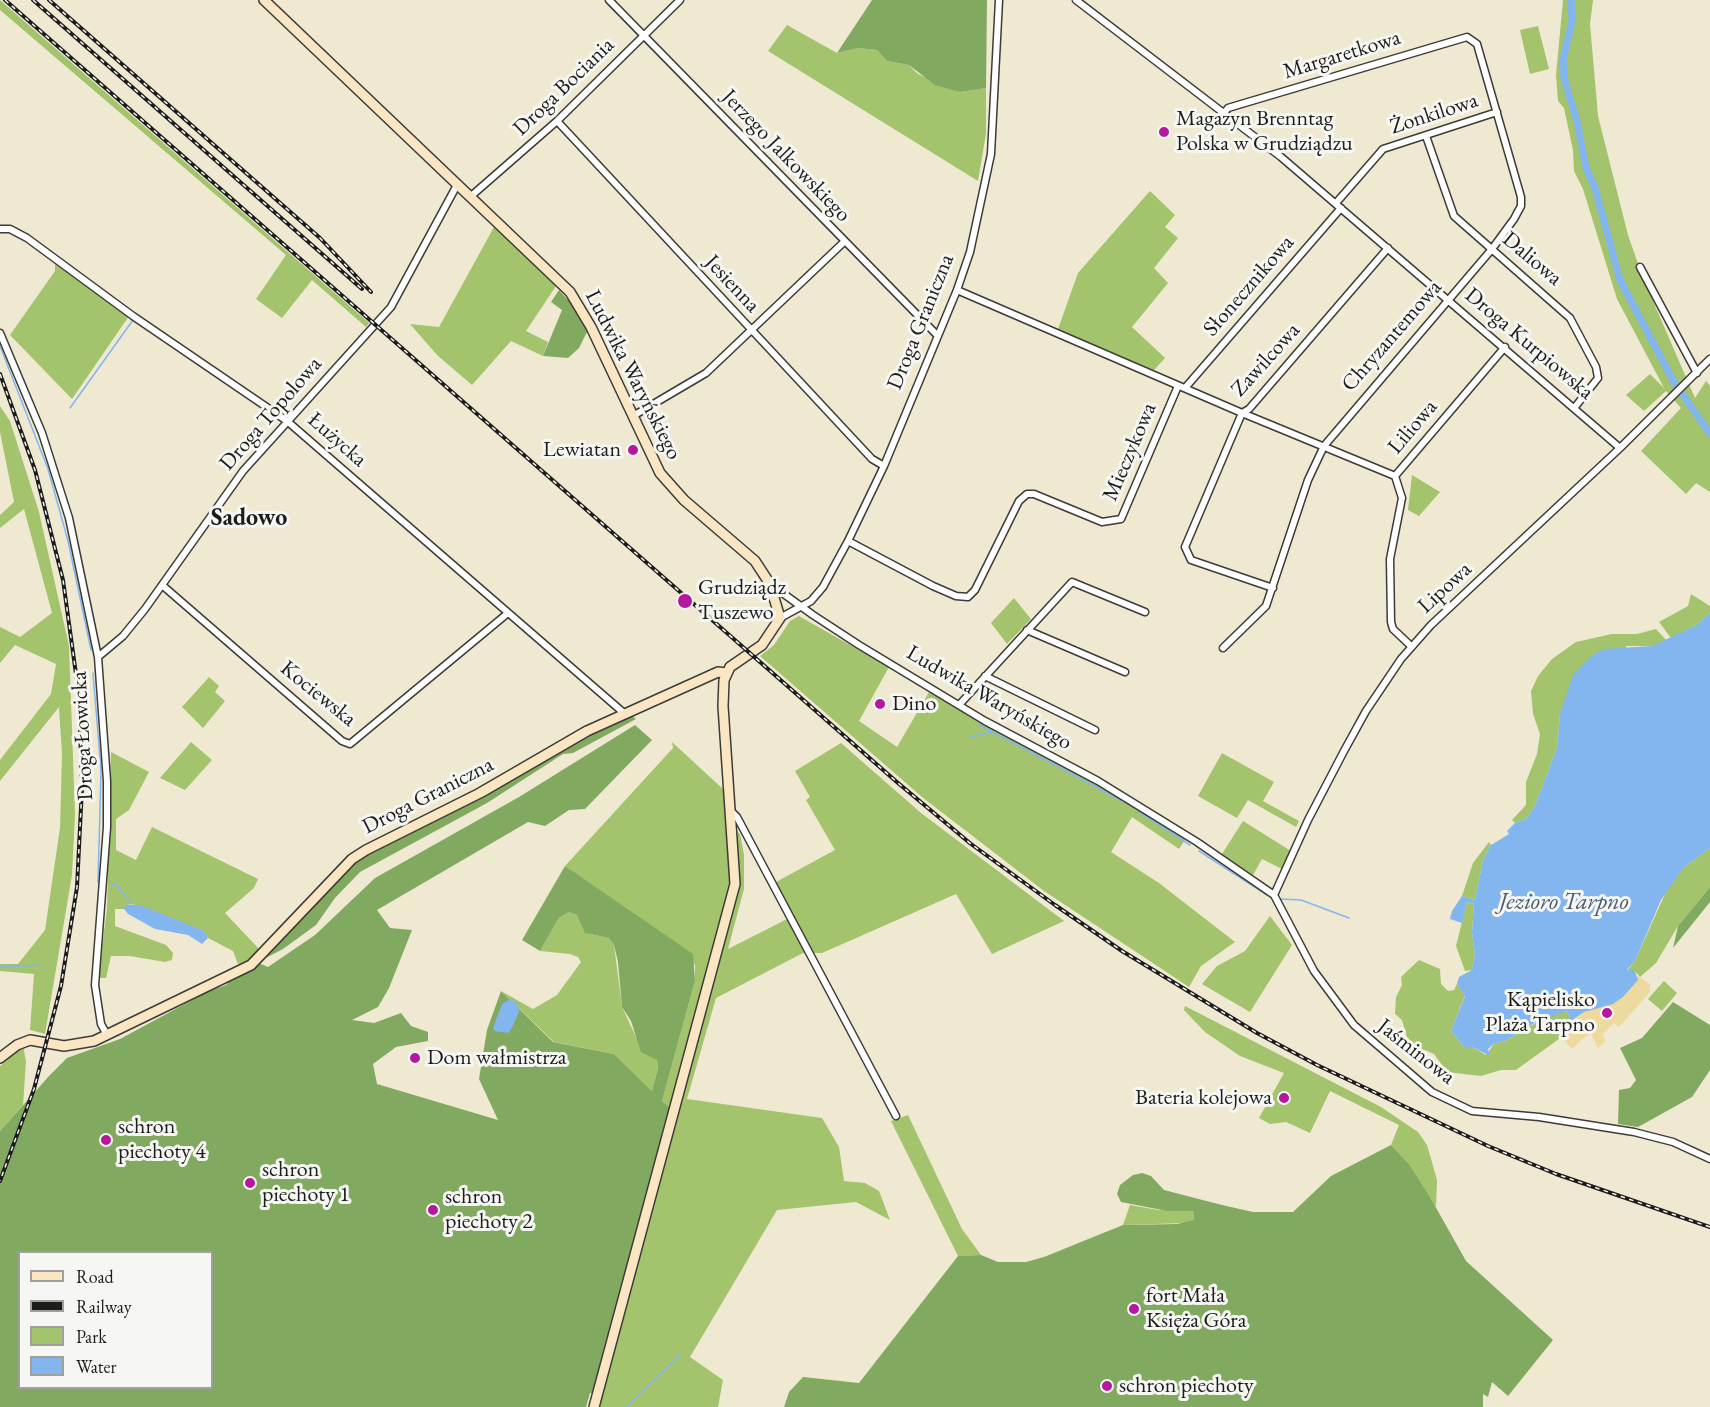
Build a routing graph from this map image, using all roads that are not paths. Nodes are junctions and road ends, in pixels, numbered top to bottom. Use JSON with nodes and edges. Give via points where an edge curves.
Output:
{"nodes":[{"id":1,"x":264,"y":0,"type":"edge"},
{"id":2,"x":609,"y":0,"type":"edge"},
{"id":3,"x":680,"y":0,"type":"edge"},
{"id":4,"x":999,"y":0,"type":"edge"},
{"id":5,"x":1076,"y":0,"type":"edge"},
{"id":6,"x":644,"y":36,"type":"junction"},
{"id":7,"x":1473,"y":39,"type":"joint"},
{"id":8,"x":1497,"y":112,"type":"junction"},
{"id":9,"x":1224,"y":113,"type":"junction"},
{"id":10,"x":557,"y":121,"type":"junction"},
{"id":11,"x":1426,"y":136,"type":"junction"},
{"id":12,"x":457,"y":185,"type":"junction"},
{"id":13,"x":470,"y":197,"type":"junction"},
{"id":14,"x":1339,"y":206,"type":"junction"},
{"id":15,"x":0,"y":229,"type":"edge"},
{"id":16,"x":845,"y":241,"type":"junction"},
{"id":17,"x":1388,"y":248,"type":"junction"},
{"id":18,"x":1492,"y":249,"type":"junction"},
{"id":19,"x":1640,"y":267,"type":"dead end"},
{"id":20,"x":957,"y":290,"type":"junction"},
{"id":21,"x":1448,"y":299,"type":"junction"},
{"id":22,"x":751,"y":332,"type":"junction"},
{"id":23,"x":0,"y":333,"type":"edge"},
{"id":24,"x":938,"y":336,"type":"junction"},
{"id":25,"x":1505,"y":347,"type":"junction"},
{"id":26,"x":1710,"y":359,"type":"edge"},
{"id":27,"x":1697,"y":373,"type":"junction"},
{"id":28,"x":1182,"y":387,"type":"junction"},
{"id":29,"x":1575,"y":407,"type":"junction"},
{"id":30,"x":1242,"y":413,"type":"junction"},
{"id":31,"x":633,"y":416,"type":"junction"},
{"id":32,"x":287,"y":421,"type":"junction"},
{"id":33,"x":1324,"y":446,"type":"junction"},
{"id":34,"x":1620,"y":448,"type":"junction"},
{"id":35,"x":884,"y":465,"type":"junction"},
{"id":36,"x":1395,"y":476,"type":"junction"},
{"id":37,"x":848,"y":541,"type":"junction"},
{"id":38,"x":770,"y":584,"type":"junction"},
{"id":39,"x":162,"y":585,"type":"junction"},
{"id":40,"x":1273,"y":588,"type":"junction"},
{"id":41,"x":802,"y":608,"type":"junction"},
{"id":42,"x":1145,"y":612,"type":"dead end"},
{"id":43,"x":508,"y":613,"type":"junction"},
{"id":44,"x":780,"y":618,"type":"junction"},
{"id":45,"x":1027,"y":630,"type":"junction"},
{"id":46,"x":1411,"y":646,"type":"junction"},
{"id":47,"x":1223,"y":648,"type":"dead end"},
{"id":48,"x":98,"y":657,"type":"junction"},
{"id":49,"x":1125,"y":672,"type":"dead end"},
{"id":50,"x":726,"y":673,"type":"junction"},
{"id":51,"x":985,"y":676,"type":"junction"},
{"id":52,"x":959,"y":705,"type":"junction"},
{"id":53,"x":625,"y":714,"type":"junction"},
{"id":54,"x":1095,"y":730,"type":"dead end"},
{"id":55,"x":730,"y":810,"type":"junction"},
{"id":56,"x":1274,"y":895,"type":"junction"},
{"id":57,"x":107,"y":1035,"type":"junction"},
{"id":58,"x":0,"y":1058,"type":"edge"},
{"id":59,"x":896,"y":1116,"type":"dead end"},
{"id":60,"x":1710,"y":1159,"type":"edge"},
{"id":61,"x":594,"y":1407,"type":"edge"}],
"edges":[{"from":1,"to":12,"type":"street","name":"Ludwika Waryńskiego"},
{"from":2,"to":6,"type":"street","name":"Jerzego Jalkowskiego"},
{"from":3,"to":6,"type":"street","name":"Droga Bociania"},
{"from":4,"to":20,"type":"street","name":"Droga Graniczna","via":[[991,154],[970,252]]},
{"from":5,"to":9,"type":"street","name":"Droga Kurpiowska"},
{"from":6,"to":10,"type":"street","name":"Droga Bociania"},
{"from":6,"to":16,"type":"street","name":"Jerzego Jalkowskiego"},
{"from":7,"to":8,"type":"street","name":"Chryzantemowa"},
{"from":7,"to":9,"type":"street","name":"Margaretkowa","via":[[1456,40],[1228,108]]},
{"from":8,"to":11,"type":"street","name":"Żonkilowa"},
{"from":8,"to":18,"type":"street","name":"Chryzantemowa","via":[[1520,186],[1521,206]]},
{"from":9,"to":14,"type":"street","name":"Droga Kurpiowska"},
{"from":10,"to":13,"type":"street","name":"Droga Bociania"},
{"from":10,"to":22,"type":"street","name":"Jesienna"},
{"from":11,"to":14,"type":"street","name":"Żonkilowa","via":[[1383,149]]},
{"from":11,"to":18,"type":"street","name":"Daliowa","via":[[1454,216]]},
{"from":12,"to":13,"type":"street","name":"Ludwika Waryńskiego"},
{"from":12,"to":32,"type":"street","name":"Droga Topolowa","via":[[391,307]]},
{"from":13,"to":31,"type":"street","name":"Ludwika Waryńskiego","via":[[570,292]]},
{"from":14,"to":17,"type":"street","name":"Droga Kurpiowska"},
{"from":14,"to":28,"type":"street","name":"Słonecznikowa"},
{"from":15,"to":32,"type":"street","name":"Łużycka","via":[[10,229],[27,238]]},
{"from":16,"to":22,"type":"street"},
{"from":16,"to":24,"type":"street","name":"Jerzego Jalkowskiego"},
{"from":17,"to":21,"type":"street","name":"Droga Kurpiowska"},
{"from":17,"to":30,"type":"street","name":"Zawilcowa"},
{"from":18,"to":21,"type":"street","name":"Chryzantemowa"},
{"from":18,"to":29,"type":"street","name":"Daliowa","via":[[1560,306],[1596,367],[1598,378]]},
{"from":19,"to":27,"type":"street"},
{"from":20,"to":24,"type":"street","name":"Droga Graniczna"},
{"from":20,"to":28,"type":"street","name":"Mieczykowa"},
{"from":21,"to":25,"type":"street","name":"Droga Kurpiowska"},
{"from":21,"to":33,"type":"street","name":"Chryzantemowa"},
{"from":22,"to":31,"type":"street","via":[[698,380]]},
{"from":22,"to":35,"type":"street","name":"Jesienna","via":[[872,459]]},
{"from":23,"to":48,"type":"street","name":"Droga Łowicka","via":[[39,423],[69,518]]},
{"from":24,"to":35,"type":"street","name":"Droga Graniczna"},
{"from":25,"to":29,"type":"street","name":"Droga Kurpiowska"},
{"from":25,"to":36,"type":"street","name":"Liliowa"},
{"from":26,"to":27,"type":"street","name":"Lipowa"},
{"from":27,"to":34,"type":"street","name":"Lipowa"},
{"from":28,"to":30,"type":"street","name":"Mieczykowa"},
{"from":28,"to":37,"type":"street","name":"Mieczykowa","via":[[1121,519],[1101,522],[1027,494],[1019,501],[968,597],[933,586]]},
{"from":29,"to":34,"type":"street","name":"Droga Kurpiowska"},
{"from":30,"to":33,"type":"street","name":"Mieczykowa"},
{"from":30,"to":40,"type":"street","name":"Zawilcowa","via":[[1185,547],[1191,560]]},
{"from":31,"to":38,"type":"street","name":"Ludwika Waryńskiego","via":[[669,485],[744,549]]},
{"from":32,"to":39,"type":"street","name":"Droga Topolowa","via":[[234,482]]},
{"from":32,"to":43,"type":"street","name":"Łużycka"},
{"from":33,"to":36,"type":"street","name":"Mieczykowa"},
{"from":33,"to":40,"type":"street","name":"Chryzantemowa","via":[[1308,480]]},
{"from":34,"to":46,"type":"street","name":"Lipowa"},
{"from":35,"to":37,"type":"street","name":"Droga Graniczna"},
{"from":36,"to":46,"type":"street","name":"Liliowa","via":[[1402,498],[1390,559],[1391,622]]},
{"from":37,"to":41,"type":"street","name":"Droga Graniczna","via":[[823,586]]},
{"from":38,"to":41,"type":"street","name":"Ludwika Waryńskiego"},
{"from":38,"to":44,"type":"street"},
{"from":39,"to":43,"type":"street","name":"Kociewska","via":[[350,744]]},
{"from":39,"to":48,"type":"street","name":"Droga Topolowa","via":[[123,636]]},
{"from":40,"to":47,"type":"street","name":"Chryzantemowa","via":[[1266,606]]},
{"from":41,"to":44,"type":"street","name":"Droga Graniczna"},
{"from":41,"to":52,"type":"street","name":"Ludwika Waryńskiego"},
{"from":42,"to":45,"type":"street","via":[[1072,582]]},
{"from":43,"to":53,"type":"street","name":"Łużycka"},
{"from":44,"to":50,"type":"street","name":"Droga Graniczna","via":[[762,645]]},
{"from":45,"to":49,"type":"street"},
{"from":45,"to":51,"type":"street"},
{"from":46,"to":56,"type":"street","name":"Lipowa","via":[[1366,711],[1308,820]]},
{"from":48,"to":57,"type":"street","name":"Droga Łowicka","via":[[107,827],[95,985],[101,1024]]},
{"from":50,"to":53,"type":"street","name":"Droga Graniczna","via":[[718,672]]},
{"from":50,"to":55,"type":"street","via":[[723,706]]},
{"from":51,"to":52,"type":"street"},
{"from":51,"to":54,"type":"street"},
{"from":52,"to":56,"type":"street","name":"Ludwika Waryńskiego","via":[[1098,781]]},
{"from":53,"to":57,"type":"street","name":"Droga Graniczna","via":[[366,850],[352,859],[251,965]]},
{"from":55,"to":59,"type":"street"},
{"from":55,"to":61,"type":"street","via":[[735,884],[730,909]]},
{"from":56,"to":60,"type":"street","name":"Jaśminowa","via":[[1314,970],[1354,1025],[1432,1092],[1472,1111],[1634,1132],[1673,1142]]},
{"from":57,"to":58,"type":"street","via":[[73,1045],[30,1040]]}]}
